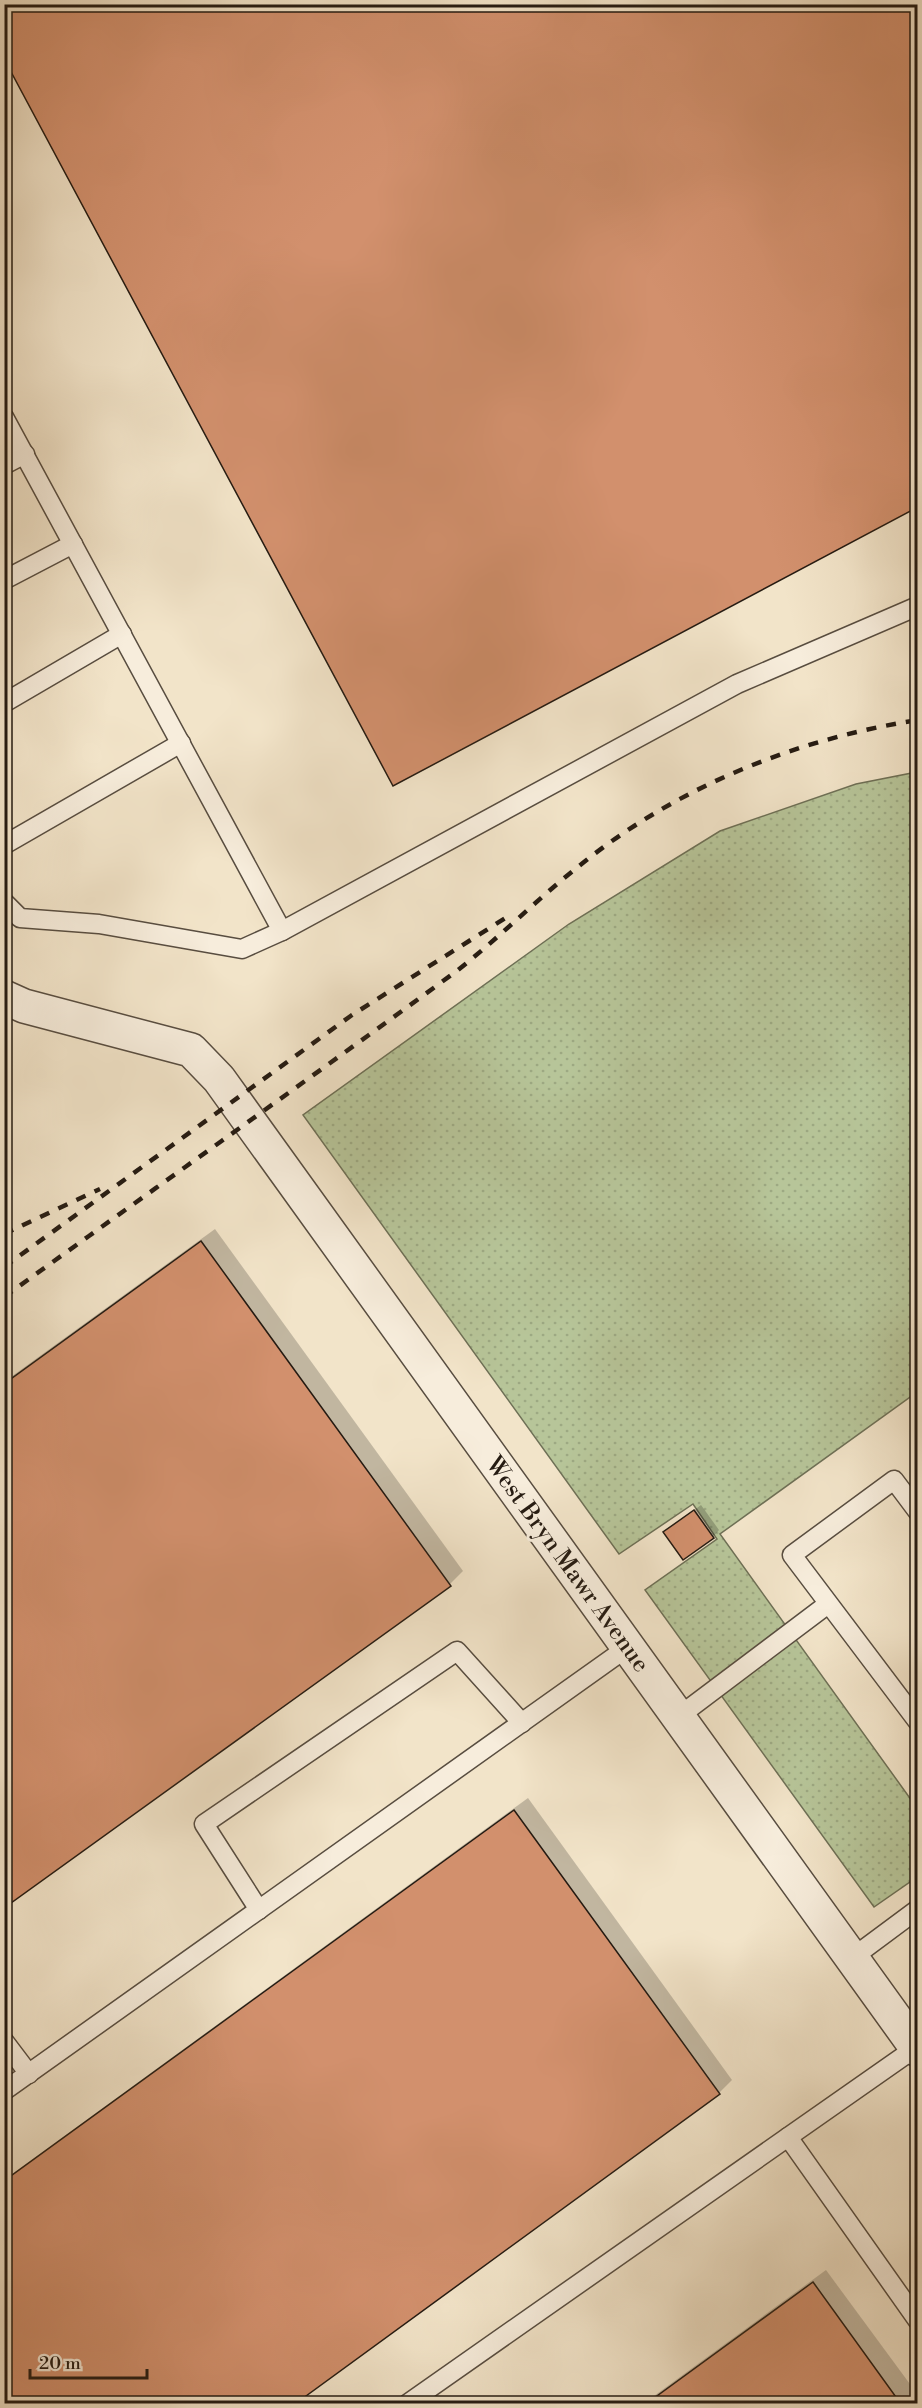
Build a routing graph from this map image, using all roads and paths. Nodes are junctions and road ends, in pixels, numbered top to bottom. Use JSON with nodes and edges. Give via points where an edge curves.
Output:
{"nodes":[{"id":1,"x":4,"y":417,"type":"edge"},
{"id":2,"x":25,"y":454,"type":"junction"},
{"id":3,"x":4,"y":465,"type":"edge"},
{"id":4,"x":73,"y":544,"type":"junction"},
{"id":5,"x":4,"y":580,"type":"edge"},
{"id":6,"x":918,"y":606,"type":"edge"},
{"id":7,"x":122,"y":634,"type":"junction"},
{"id":8,"x":4,"y":703,"type":"edge"},
{"id":9,"x":181,"y":743,"type":"junction"},
{"id":10,"x":4,"y":845,"type":"edge"},
{"id":11,"x":4,"y":902,"type":"edge"},
{"id":12,"x":282,"y":931,"type":"junction"},
{"id":13,"x":4,"y":997,"type":"edge"},
{"id":14,"x":918,"y":1512,"type":"edge"},
{"id":15,"x":828,"y":1604,"type":"junction"},
{"id":16,"x":628,"y":1647,"type":"junction"},
{"id":17,"x":678,"y":1717,"type":"junction"},
{"id":18,"x":918,"y":1722,"type":"edge"},
{"id":19,"x":522,"y":1723,"type":"junction"},
{"id":20,"x":918,"y":1909,"type":"edge"},
{"id":21,"x":259,"y":1910,"type":"junction"},
{"id":22,"x":852,"y":1958,"type":"junction"},
{"id":23,"x":4,"y":2041,"type":"edge"},
{"id":24,"x":917,"y":2048,"type":"edge"},
{"id":25,"x":28,"y":2074,"type":"junction"},
{"id":26,"x":4,"y":2091,"type":"edge"},
{"id":27,"x":788,"y":2137,"type":"junction"},
{"id":28,"x":918,"y":2321,"type":"edge"},
{"id":29,"x":407,"y":2403,"type":"edge"}],
"edges":[{"from":1,"to":2,"type":"lane"},
{"from":2,"to":3,"type":"lane"},
{"from":2,"to":4,"type":"lane"},
{"from":4,"to":5,"type":"lane"},
{"from":4,"to":7,"type":"lane"},
{"from":6,"to":12,"type":"lane","via":[[737,684]]},
{"from":7,"to":8,"type":"lane"},
{"from":7,"to":9,"type":"lane"},
{"from":9,"to":10,"type":"lane"},
{"from":9,"to":12,"type":"lane"},
{"from":11,"to":12,"type":"lane","via":[[20,918],[99,924],[242,949]]},
{"from":13,"to":16,"type":"street","name":"West Bryn Mawr Avenue","via":[[24,1006],[191,1050],[219,1079]]},
{"from":14,"to":15,"type":"lane","via":[[894,1480],[792,1555]]},
{"from":15,"to":17,"type":"lane"},
{"from":15,"to":18,"type":"lane"},
{"from":16,"to":17,"type":"street","name":"West Bryn Mawr Avenue"},
{"from":16,"to":19,"type":"lane"},
{"from":17,"to":22,"type":"street","name":"West Bryn Mawr Avenue"},
{"from":19,"to":21,"type":"lane"},
{"from":19,"to":21,"type":"lane","via":[[457,1652],[204,1824]]},
{"from":20,"to":22,"type":"lane"},
{"from":21,"to":25,"type":"lane"},
{"from":22,"to":24,"type":"street","name":"West Bryn Mawr Avenue"},
{"from":23,"to":25,"type":"lane"},
{"from":24,"to":27,"type":"lane"},
{"from":25,"to":26,"type":"lane"},
{"from":27,"to":28,"type":"lane"},
{"from":27,"to":29,"type":"lane"}]}
